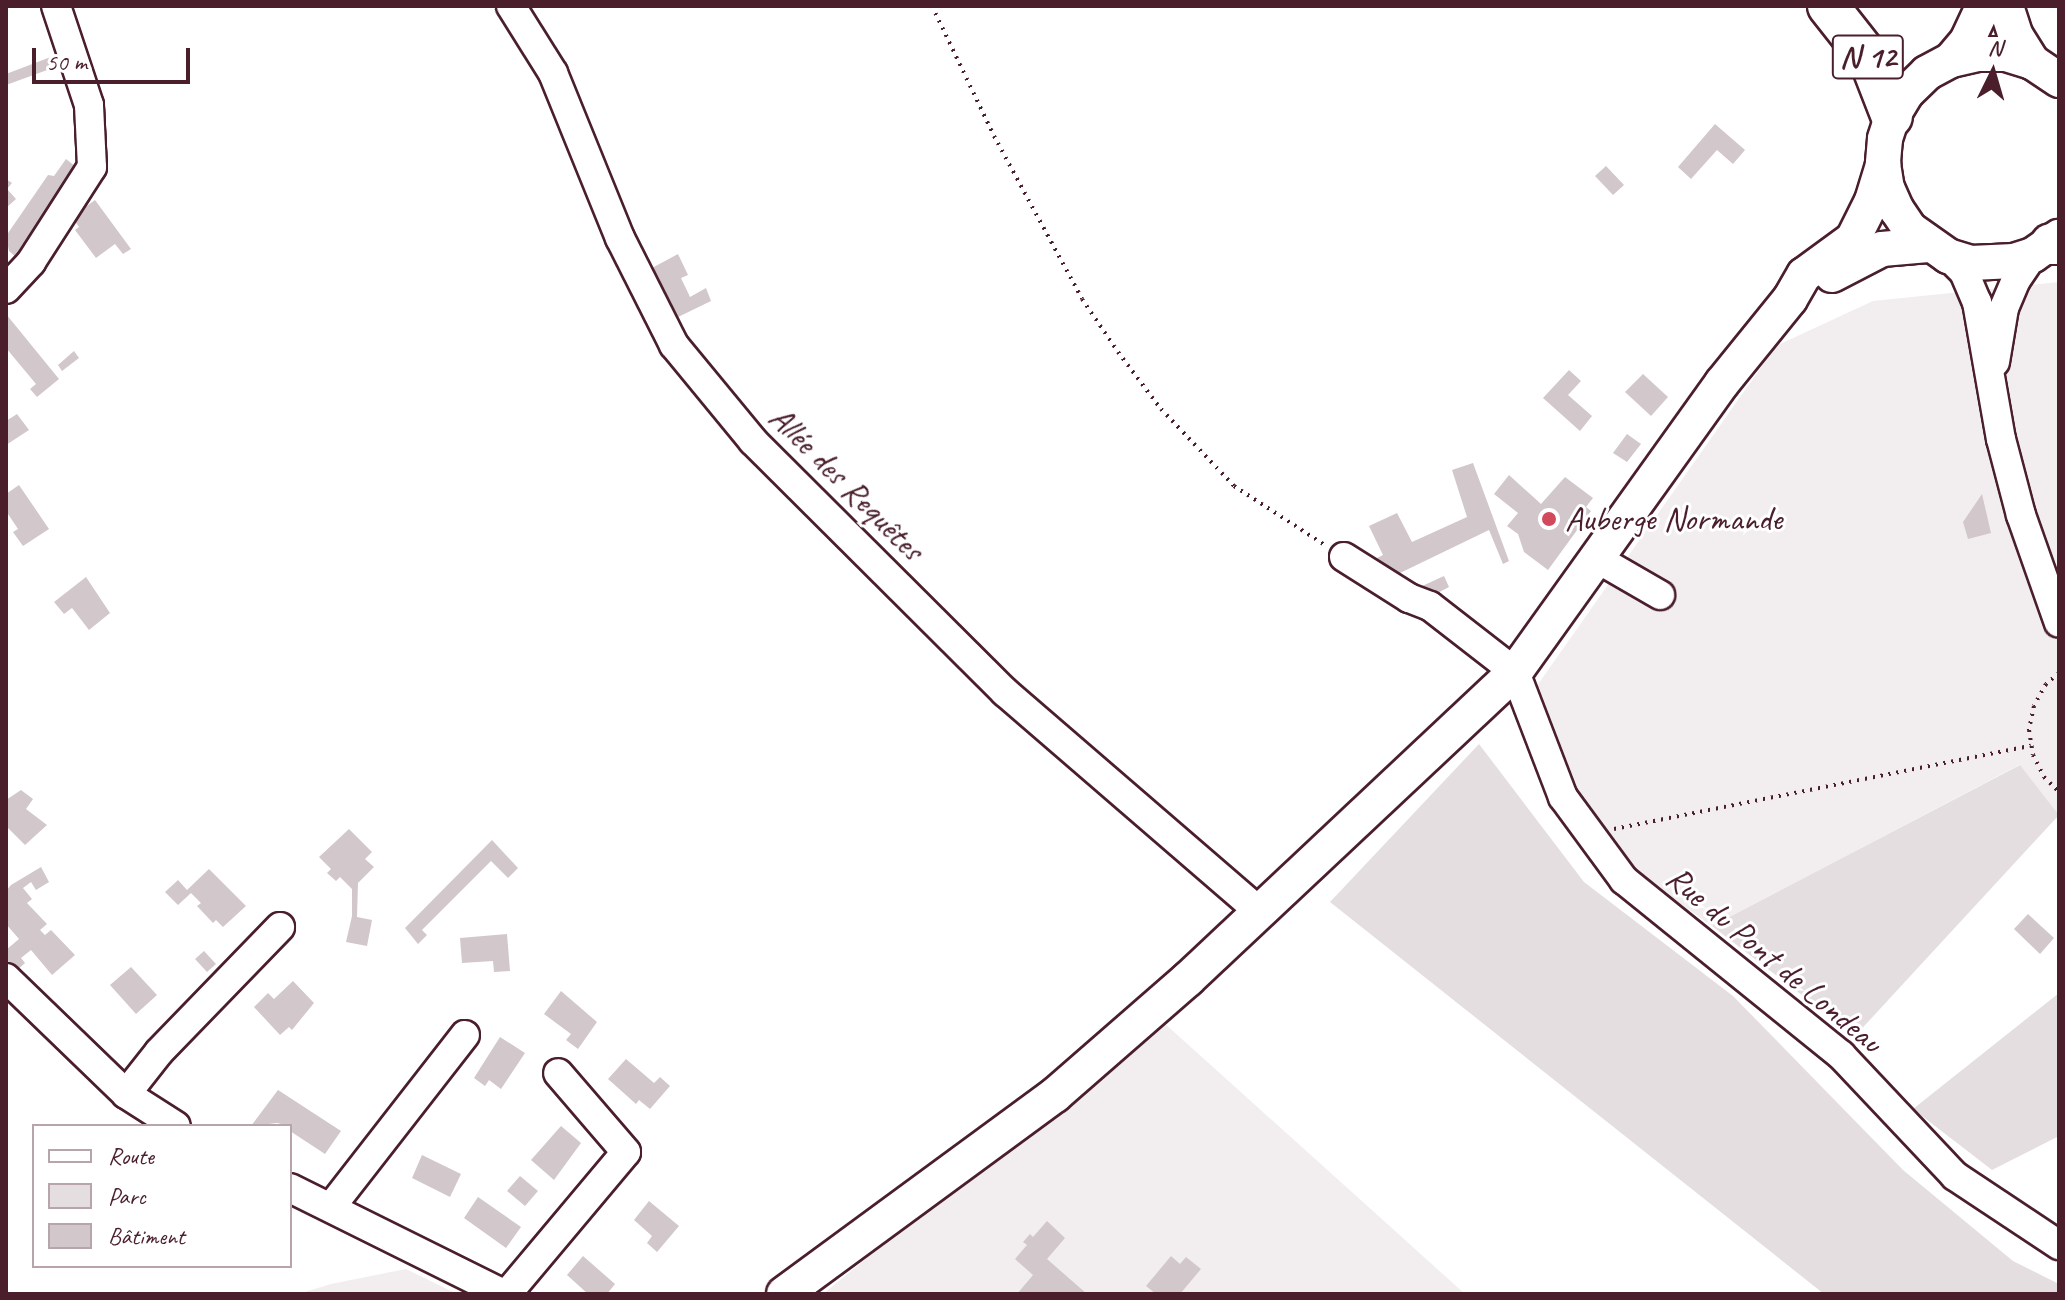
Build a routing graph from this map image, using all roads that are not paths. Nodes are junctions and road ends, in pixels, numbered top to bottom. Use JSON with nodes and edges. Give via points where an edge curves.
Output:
{"nodes":[{"id":1,"x":56,"y":6,"type":"edge"},
{"id":2,"x":511,"y":6,"type":"edge"},
{"id":3,"x":1828,"y":6,"type":"edge"},
{"id":4,"x":1983,"y":6,"type":"edge"},
{"id":5,"x":2006,"y":6,"type":"edge"},
{"id":6,"x":1951,"y":60,"type":"junction"},
{"id":7,"x":2045,"y":71,"type":"edge"},
{"id":8,"x":1892,"y":117,"type":"junction"},
{"id":9,"x":1883,"y":164,"type":"junction"},
{"id":10,"x":2051,"y":245,"type":"edge"},
{"id":11,"x":1938,"y":250,"type":"junction"},
{"id":12,"x":6,"y":289,"type":"edge"},
{"id":13,"x":1790,"y":299,"type":"junction"},
{"id":14,"x":1993,"y":383,"type":"junction"},
{"id":15,"x":1344,"y":557,"type":"road end"},
{"id":16,"x":1596,"y":558,"type":"junction"},
{"id":17,"x":1660,"y":595,"type":"dead end"},
{"id":18,"x":2059,"y":623,"type":"edge"},
{"id":19,"x":1515,"y":672,"type":"junction"},
{"id":20,"x":1260,"y":912,"type":"junction"},
{"id":21,"x":280,"y":927,"type":"dead end"},
{"id":22,"x":6,"y":978,"type":"edge"},
{"id":23,"x":465,"y":1035,"type":"dead end"},
{"id":24,"x":558,"y":1073,"type":"dead end"},
{"id":25,"x":126,"y":1094,"type":"junction"},
{"id":26,"x":173,"y":1124,"type":"edge"},
{"id":27,"x":292,"y":1189,"type":"edge"},
{"id":28,"x":331,"y":1207,"type":"junction"},
{"id":29,"x":2059,"y":1245,"type":"edge"},
{"id":30,"x":793,"y":1290,"type":"edge"},
{"id":31,"x":505,"y":1294,"type":"edge"}],
"edges":[{"from":1,"to":12,"type":"street","via":[[89,105],[92,167],[31,262]]},
{"from":2,"to":20,"type":"street","name":"Allée des Requêtes","via":[[553,73],[620,238],[674,345],[753,441],[1005,692]]},
{"from":3,"to":8,"type":"highway","number":"N 12","via":[[1869,58]]},
{"from":4,"to":6,"type":"main road","via":[[1967,41]]},
{"from":5,"to":7,"type":"main road","via":[[2016,36]]},
{"from":6,"to":7,"type":"main road","via":[[2005,54]]},
{"from":6,"to":8,"type":"main road","via":[[1907,92]]},
{"from":8,"to":9,"type":"main road"},
{"from":9,"to":11,"type":"main road","via":[[1897,210]]},
{"from":9,"to":13,"type":"main road","via":[[1853,239],[1804,275]]},
{"from":10,"to":11,"type":"main road","via":[[1994,264]]},
{"from":10,"to":14,"type":"street","via":[[2016,280],[2004,308]]},
{"from":11,"to":13,"type":"main road","via":[[1882,249]]},
{"from":11,"to":14,"type":"street","via":[[1972,287]]},
{"from":13,"to":16,"type":"main road","via":[[1722,383]]},
{"from":14,"to":18,"type":"street","via":[[2021,515]]},
{"from":15,"to":19,"type":"street","via":[[1430,606]]},
{"from":16,"to":17,"type":"street"},
{"from":16,"to":19,"type":"main road"},
{"from":19,"to":20,"type":"main road"},
{"from":19,"to":29,"type":"street","name":"Rue du Pont de Londeau","via":[[1563,797],[1624,880],[1841,1055],[1955,1176]]},
{"from":20,"to":30,"type":"main road","via":[[1055,1095]]},
{"from":21,"to":25,"type":"street","via":[[159,1052]]},
{"from":22,"to":25,"type":"street"},
{"from":23,"to":28,"type":"street"},
{"from":24,"to":31,"type":"street","via":[[626,1152]]},
{"from":25,"to":26,"type":"street"},
{"from":27,"to":28,"type":"street"},
{"from":28,"to":31,"type":"street"}]}
